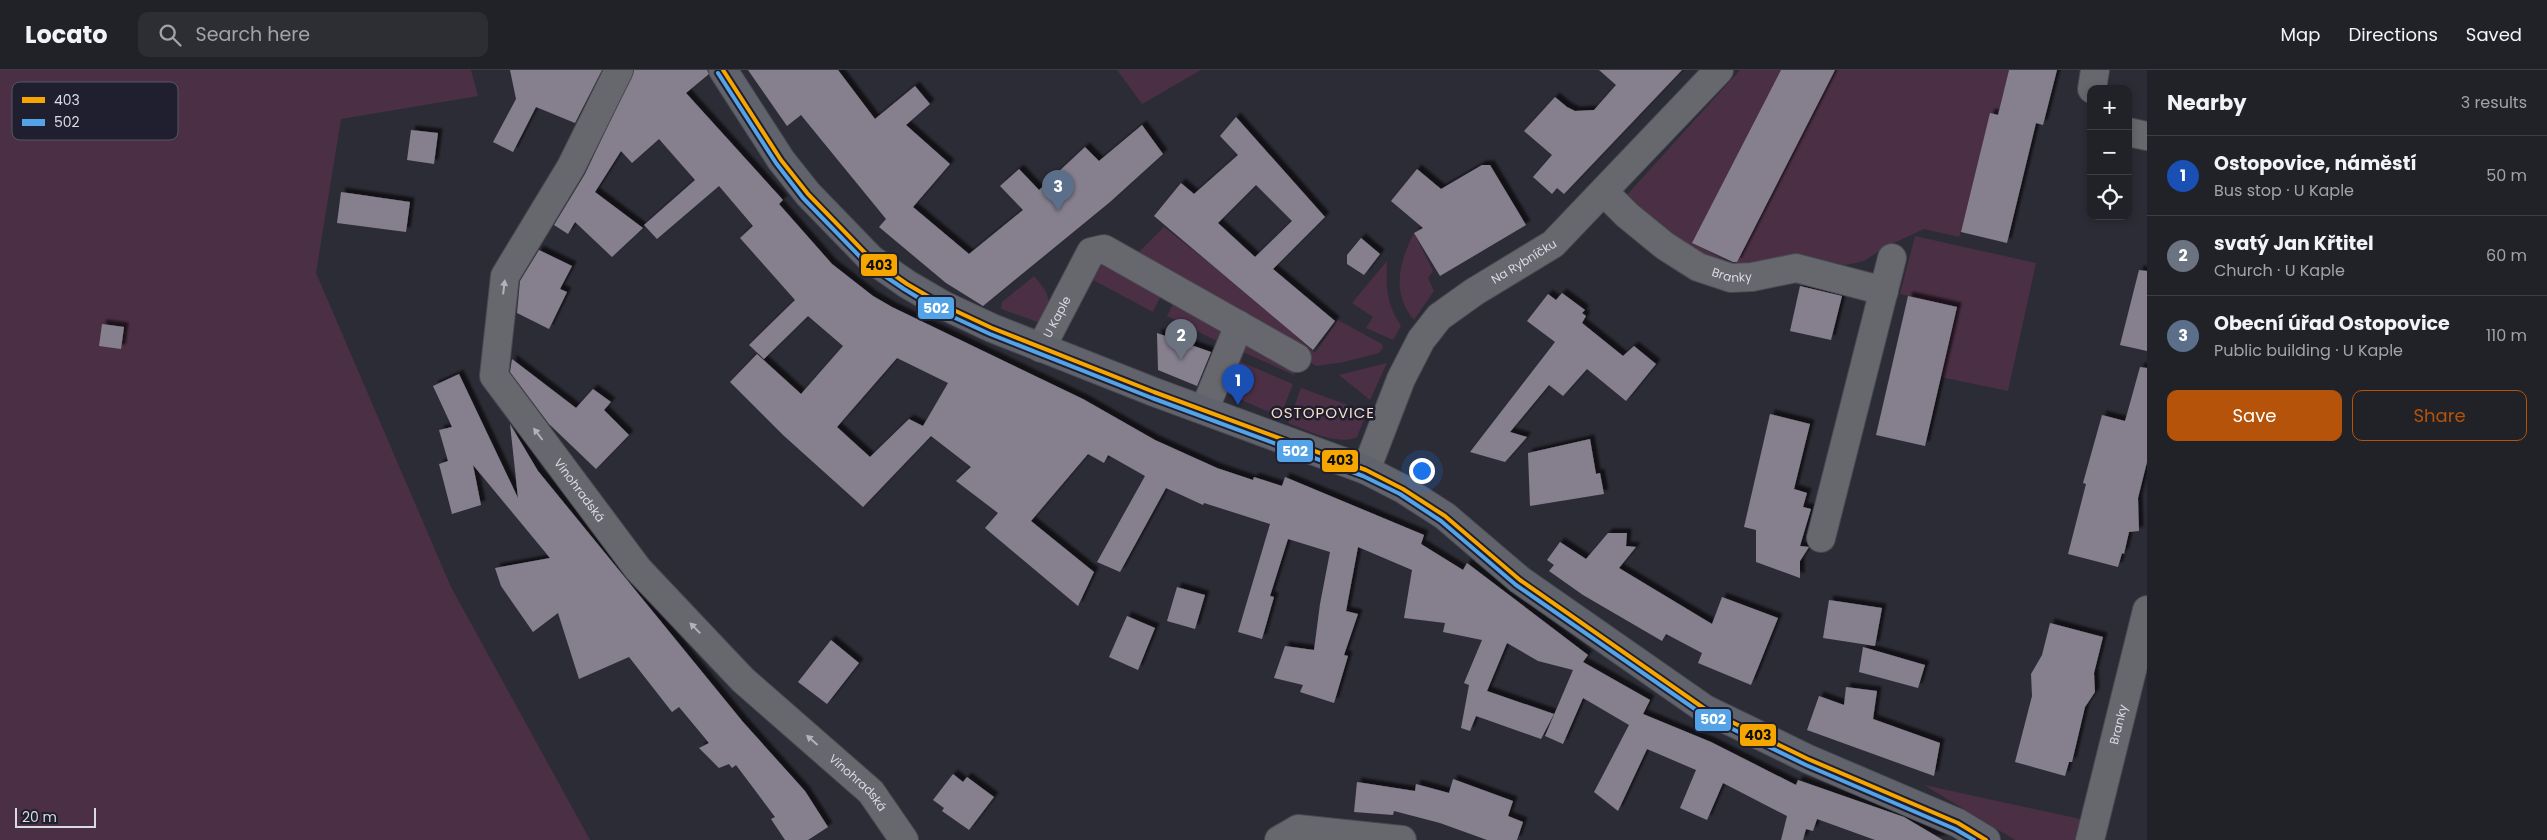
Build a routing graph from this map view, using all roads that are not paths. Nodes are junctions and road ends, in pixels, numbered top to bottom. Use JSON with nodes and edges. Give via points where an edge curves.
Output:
{"nodes":[{"id":1,"x":619,"y":70,"type":"edge"},
{"id":2,"x":723,"y":70,"type":"edge"},
{"id":3,"x":1719,"y":70,"type":"edge"},
{"id":4,"x":2094,"y":70,"type":"edge"},
{"id":5,"x":2092,"y":85,"type":"edge"},
{"id":6,"x":2132,"y":133,"type":"edge"},
{"id":7,"x":2147,"y":136,"type":"edge"},
{"id":8,"x":1604,"y":192,"type":"junction"},
{"id":9,"x":1892,"y":258,"type":"dead end"},
{"id":10,"x":1884,"y":291,"type":"junction"},
{"id":11,"x":1239,"y":325,"type":"junction"},
{"id":12,"x":1042,"y":348,"type":"junction"},
{"id":13,"x":1297,"y":358,"type":"dead end"},
{"id":14,"x":1210,"y":396,"type":"dead end"},
{"id":15,"x":1366,"y":470,"type":"junction"},
{"id":16,"x":1821,"y":538,"type":"dead end"},
{"id":17,"x":2147,"y":610,"type":"edge"},
{"id":18,"x":904,"y":840,"type":"edge"},
{"id":19,"x":1279,"y":840,"type":"edge"},
{"id":20,"x":1402,"y":840,"type":"edge"},
{"id":21,"x":1986,"y":840,"type":"edge"},
{"id":22,"x":2090,"y":840,"type":"edge"}],
"edges":[{"from":18,"to":1,"type":"street","name":"Vinohradská","one_way":true,"via":[[871,792],[743,680],[638,569],[494,376],[505,276],[571,167]]},
{"from":2,"to":12,"type":"street","via":[[808,194],[871,259],[943,305]]},
{"from":3,"to":8,"type":"street","name":"Na Rybníčku"},
{"from":4,"to":5,"type":"street"},
{"from":6,"to":7,"type":"street"},
{"from":8,"to":10,"type":"street","name":"Branky","via":[[1665,246],[1698,267],[1731,278],[1796,268]]},
{"from":8,"to":15,"type":"street","name":"Na Rybníčku","via":[[1553,244],[1439,317],[1421,340],[1401,379]]},
{"from":9,"to":10,"type":"street"},
{"from":10,"to":16,"type":"street"},
{"from":11,"to":12,"type":"street","name":"U Kaple","via":[[1111,251],[1096,250],[1090,252]]},
{"from":11,"to":13,"type":"street","name":"U Kaple"},
{"from":11,"to":14,"type":"street"},
{"from":12,"to":15,"type":"street","name":"U Kaple"},
{"from":15,"to":21,"type":"street","name":"U Kaple","via":[[1445,516],[1520,580],[1706,709],[1808,759],[1958,823]]},
{"from":17,"to":22,"type":"street","name":"Branky"},
{"from":19,"to":20,"type":"street","via":[[1298,829]]}]}
